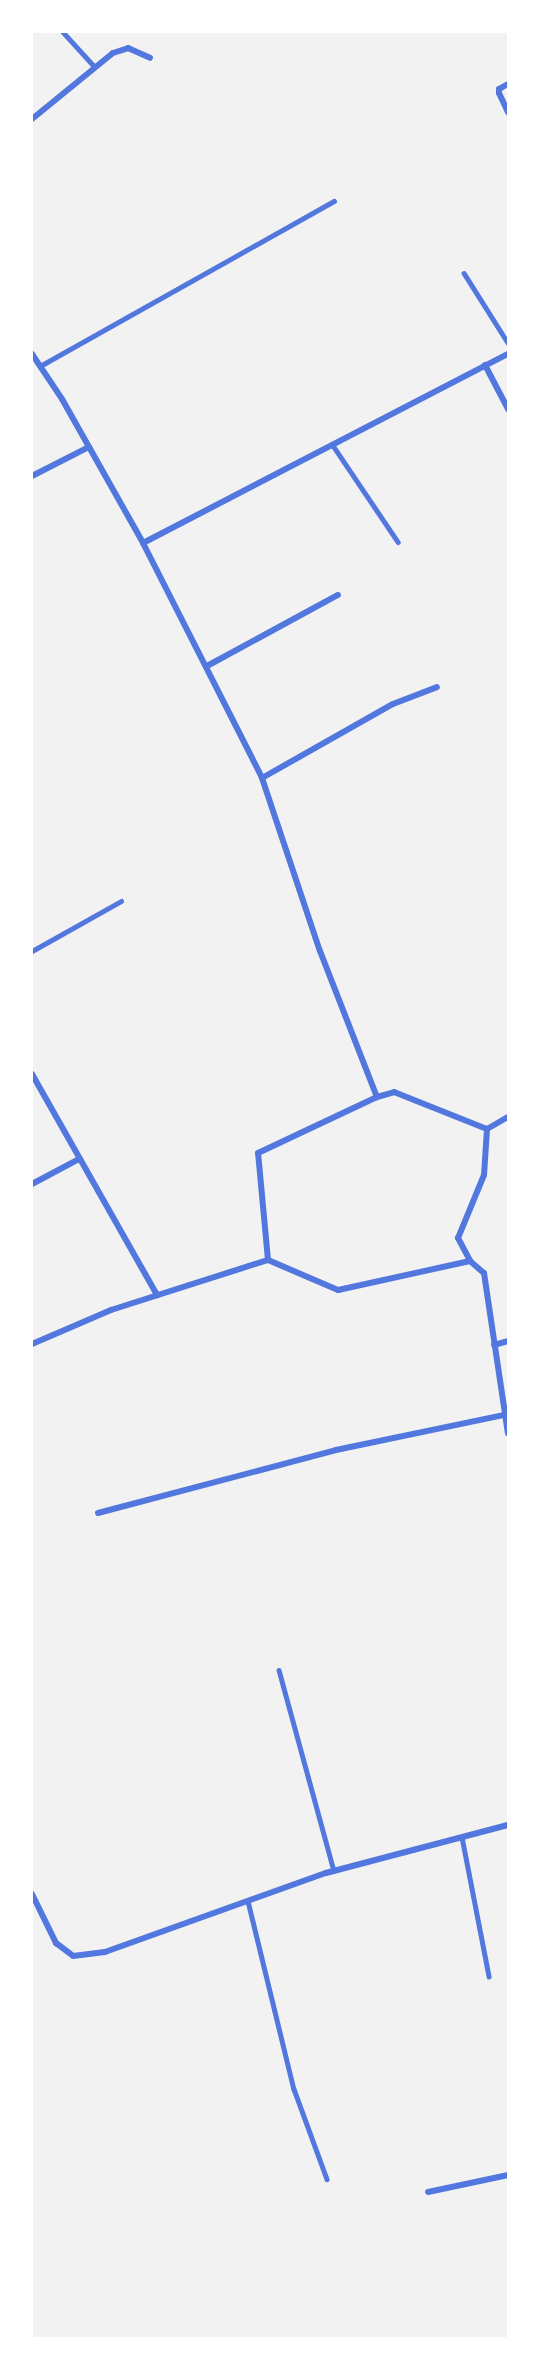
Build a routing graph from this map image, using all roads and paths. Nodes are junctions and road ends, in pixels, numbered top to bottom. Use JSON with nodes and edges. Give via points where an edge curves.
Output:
{"nodes":[{"id":1,"x":63,"y":32,"type":"edge"},
{"id":2,"x":150,"y":58,"type":"dead end"},
{"id":3,"x":95,"y":67,"type":"junction"},
{"id":4,"x":508,"y":84,"type":"edge"},
{"id":5,"x":508,"y":112,"type":"edge"},
{"id":6,"x":32,"y":119,"type":"edge"},
{"id":7,"x":334,"y":201,"type":"dead end"},
{"id":8,"x":464,"y":273,"type":"dead end"},
{"id":9,"x":508,"y":343,"type":"edge"},
{"id":10,"x":32,"y":354,"type":"edge"},
{"id":11,"x":508,"y":354,"type":"edge"},
{"id":12,"x":485,"y":365,"type":"junction"},
{"id":13,"x":40,"y":366,"type":"junction"},
{"id":14,"x":508,"y":408,"type":"edge"},
{"id":15,"x":332,"y":444,"type":"junction"},
{"id":16,"x":89,"y":447,"type":"junction"},
{"id":17,"x":32,"y":476,"type":"edge"},
{"id":18,"x":398,"y":542,"type":"dead end"},
{"id":19,"x":143,"y":543,"type":"junction"},
{"id":20,"x":338,"y":595,"type":"dead end"},
{"id":21,"x":207,"y":666,"type":"junction"},
{"id":22,"x":437,"y":687,"type":"dead end"},
{"id":23,"x":262,"y":777,"type":"junction"},
{"id":24,"x":122,"y":901,"type":"dead end"},
{"id":25,"x":32,"y":951,"type":"edge"},
{"id":26,"x":32,"y":1074,"type":"edge"},
{"id":27,"x":376,"y":1097,"type":"junction"},
{"id":28,"x":508,"y":1117,"type":"edge"},
{"id":29,"x":487,"y":1129,"type":"junction"},
{"id":30,"x":78,"y":1159,"type":"junction"},
{"id":31,"x":32,"y":1184,"type":"edge"},
{"id":32,"x":268,"y":1260,"type":"junction"},
{"id":33,"x":470,"y":1261,"type":"junction"},
{"id":34,"x":157,"y":1295,"type":"junction"},
{"id":35,"x":508,"y":1341,"type":"edge"},
{"id":36,"x":32,"y":1344,"type":"edge"},
{"id":37,"x":494,"y":1345,"type":"junction"},
{"id":38,"x":504,"y":1415,"type":"junction"},
{"id":39,"x":508,"y":1433,"type":"edge"},
{"id":40,"x":98,"y":1513,"type":"dead end"},
{"id":41,"x":279,"y":1670,"type":"dead end"},
{"id":42,"x":508,"y":1825,"type":"edge"},
{"id":43,"x":462,"y":1837,"type":"junction"},
{"id":44,"x":334,"y":1871,"type":"junction"},
{"id":45,"x":32,"y":1893,"type":"edge"},
{"id":46,"x":248,"y":1901,"type":"junction"},
{"id":47,"x":489,"y":1976,"type":"dead end"},
{"id":48,"x":508,"y":2175,"type":"edge"},
{"id":49,"x":327,"y":2179,"type":"dead end"},
{"id":50,"x":428,"y":2192,"type":"dead end"}],
"edges":[{"from":1,"to":3,"type":"lane"},
{"from":2,"to":3,"type":"street","via":[[128,48],[113,53]]},
{"from":3,"to":6,"type":"street"},
{"from":4,"to":5,"type":"street","via":[[499,93]]},
{"from":7,"to":13,"type":"lane"},
{"from":8,"to":9,"type":"lane"},
{"from":10,"to":13,"type":"street"},
{"from":11,"to":12,"type":"street"},
{"from":12,"to":14,"type":"street"},
{"from":12,"to":15,"type":"street"},
{"from":13,"to":16,"type":"street"},
{"from":15,"to":18,"type":"lane"},
{"from":15,"to":19,"type":"street"},
{"from":16,"to":17,"type":"street"},
{"from":16,"to":19,"type":"street"},
{"from":19,"to":21,"type":"street"},
{"from":20,"to":21,"type":"street"},
{"from":21,"to":23,"type":"street"},
{"from":22,"to":23,"type":"street","via":[[393,704]]},
{"from":23,"to":27,"type":"street","via":[[320,951]]},
{"from":24,"to":25,"type":"lane"},
{"from":26,"to":30,"type":"street"},
{"from":27,"to":29,"type":"street","via":[[394,1092]]},
{"from":27,"to":32,"type":"street","via":[[258,1153]]},
{"from":28,"to":29,"type":"street"},
{"from":29,"to":33,"type":"street","via":[[484,1175],[458,1238]]},
{"from":30,"to":31,"type":"street"},
{"from":30,"to":34,"type":"street"},
{"from":32,"to":33,"type":"street","via":[[338,1290]]},
{"from":32,"to":34,"type":"street"},
{"from":33,"to":37,"type":"street","via":[[484,1273]]},
{"from":34,"to":36,"type":"street"},
{"from":35,"to":37,"type":"street"},
{"from":37,"to":38,"type":"street"},
{"from":38,"to":39,"type":"street"},
{"from":38,"to":40,"type":"street","via":[[336,1450]]},
{"from":41,"to":44,"type":"lane"},
{"from":42,"to":43,"type":"street"},
{"from":43,"to":44,"type":"street"},
{"from":43,"to":47,"type":"lane"},
{"from":44,"to":46,"type":"street"},
{"from":45,"to":46,"type":"street","via":[[56,1943],[73,1956],[105,1952]]},
{"from":46,"to":49,"type":"lane","via":[[294,2088]]},
{"from":48,"to":50,"type":"street"}]}
